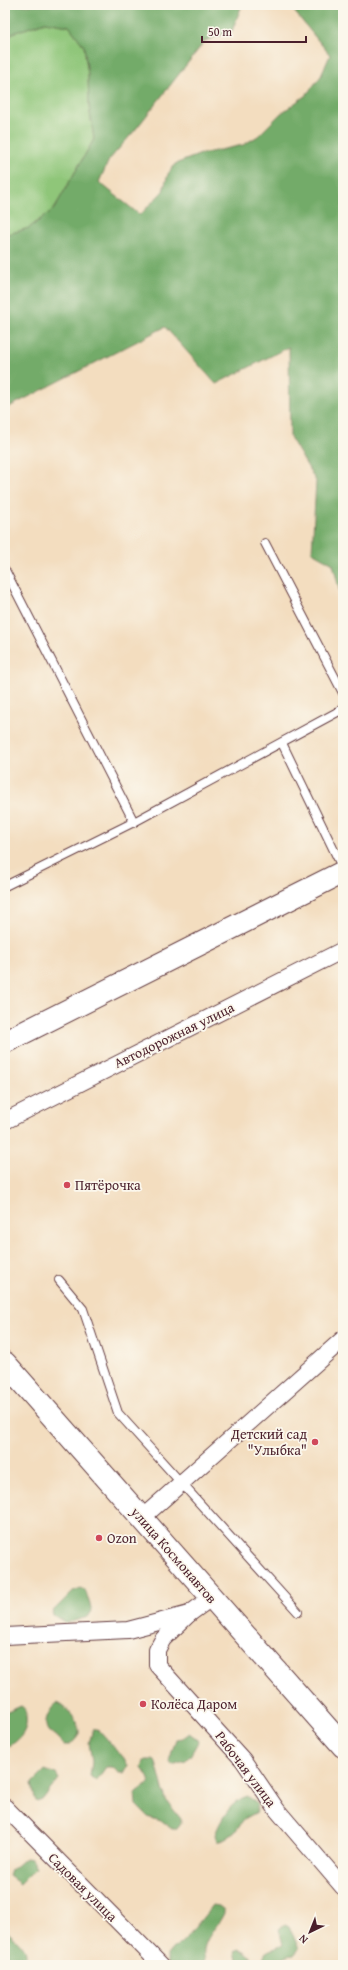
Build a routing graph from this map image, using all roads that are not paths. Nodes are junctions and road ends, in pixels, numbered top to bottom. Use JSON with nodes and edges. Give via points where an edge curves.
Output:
{"nodes":[{"id":1,"x":266,"y":543,"type":"dead end"},
{"id":2,"x":5,"y":570,"type":"edge"},
{"id":3,"x":343,"y":693,"type":"edge"},
{"id":4,"x":343,"y":709,"type":"edge"},
{"id":5,"x":282,"y":743,"type":"junction"},
{"id":6,"x":134,"y":822,"type":"junction"},
{"id":7,"x":343,"y":868,"type":"edge"},
{"id":8,"x":343,"y":872,"type":"edge"},
{"id":9,"x":5,"y":886,"type":"edge"},
{"id":10,"x":343,"y":950,"type":"edge"},
{"id":11,"x":5,"y":1042,"type":"edge"},
{"id":12,"x":5,"y":1121,"type":"edge"},
{"id":13,"x":59,"y":1280,"type":"dead end"},
{"id":14,"x":343,"y":1339,"type":"edge"},
{"id":15,"x":5,"y":1363,"type":"edge"},
{"id":16,"x":181,"y":1483,"type":"junction"},
{"id":17,"x":142,"y":1518,"type":"junction"},
{"id":18,"x":211,"y":1598,"type":"junction"},
{"id":19,"x":298,"y":1612,"type":"dead end"},
{"id":20,"x":189,"y":1614,"type":"junction"},
{"id":21,"x":5,"y":1636,"type":"edge"},
{"id":22,"x":343,"y":1746,"type":"edge"},
{"id":23,"x":5,"y":1808,"type":"edge"},
{"id":24,"x":343,"y":1887,"type":"edge"},
{"id":25,"x":161,"y":1965,"type":"edge"}],
"edges":[{"from":1,"to":3,"type":"lane"},
{"from":2,"to":6,"type":"lane"},
{"from":4,"to":5,"type":"lane"},
{"from":5,"to":6,"type":"lane"},
{"from":5,"to":7,"type":"lane"},
{"from":6,"to":9,"type":"lane"},
{"from":8,"to":11,"type":"main road"},
{"from":10,"to":12,"type":"street","name":"Автодорожная улица"},
{"from":13,"to":16,"type":"lane","via":[[83,1310],[118,1413]]},
{"from":14,"to":16,"type":"street"},
{"from":15,"to":17,"type":"main road","name":"улица Космонавтов"},
{"from":16,"to":17,"type":"street"},
{"from":16,"to":19,"type":"lane"},
{"from":17,"to":18,"type":"main road","name":"улица Космонавтов"},
{"from":18,"to":20,"type":"street"},
{"from":18,"to":22,"type":"main road","name":"улица Космонавтов"},
{"from":20,"to":21,"type":"street","via":[[128,1630]]},
{"from":20,"to":24,"type":"street","name":"Рабочая улица","via":[[163,1639],[156,1650],[157,1665],[243,1760],[277,1810]]},
{"from":23,"to":25,"type":"street","name":"Садовая улица"}]}
